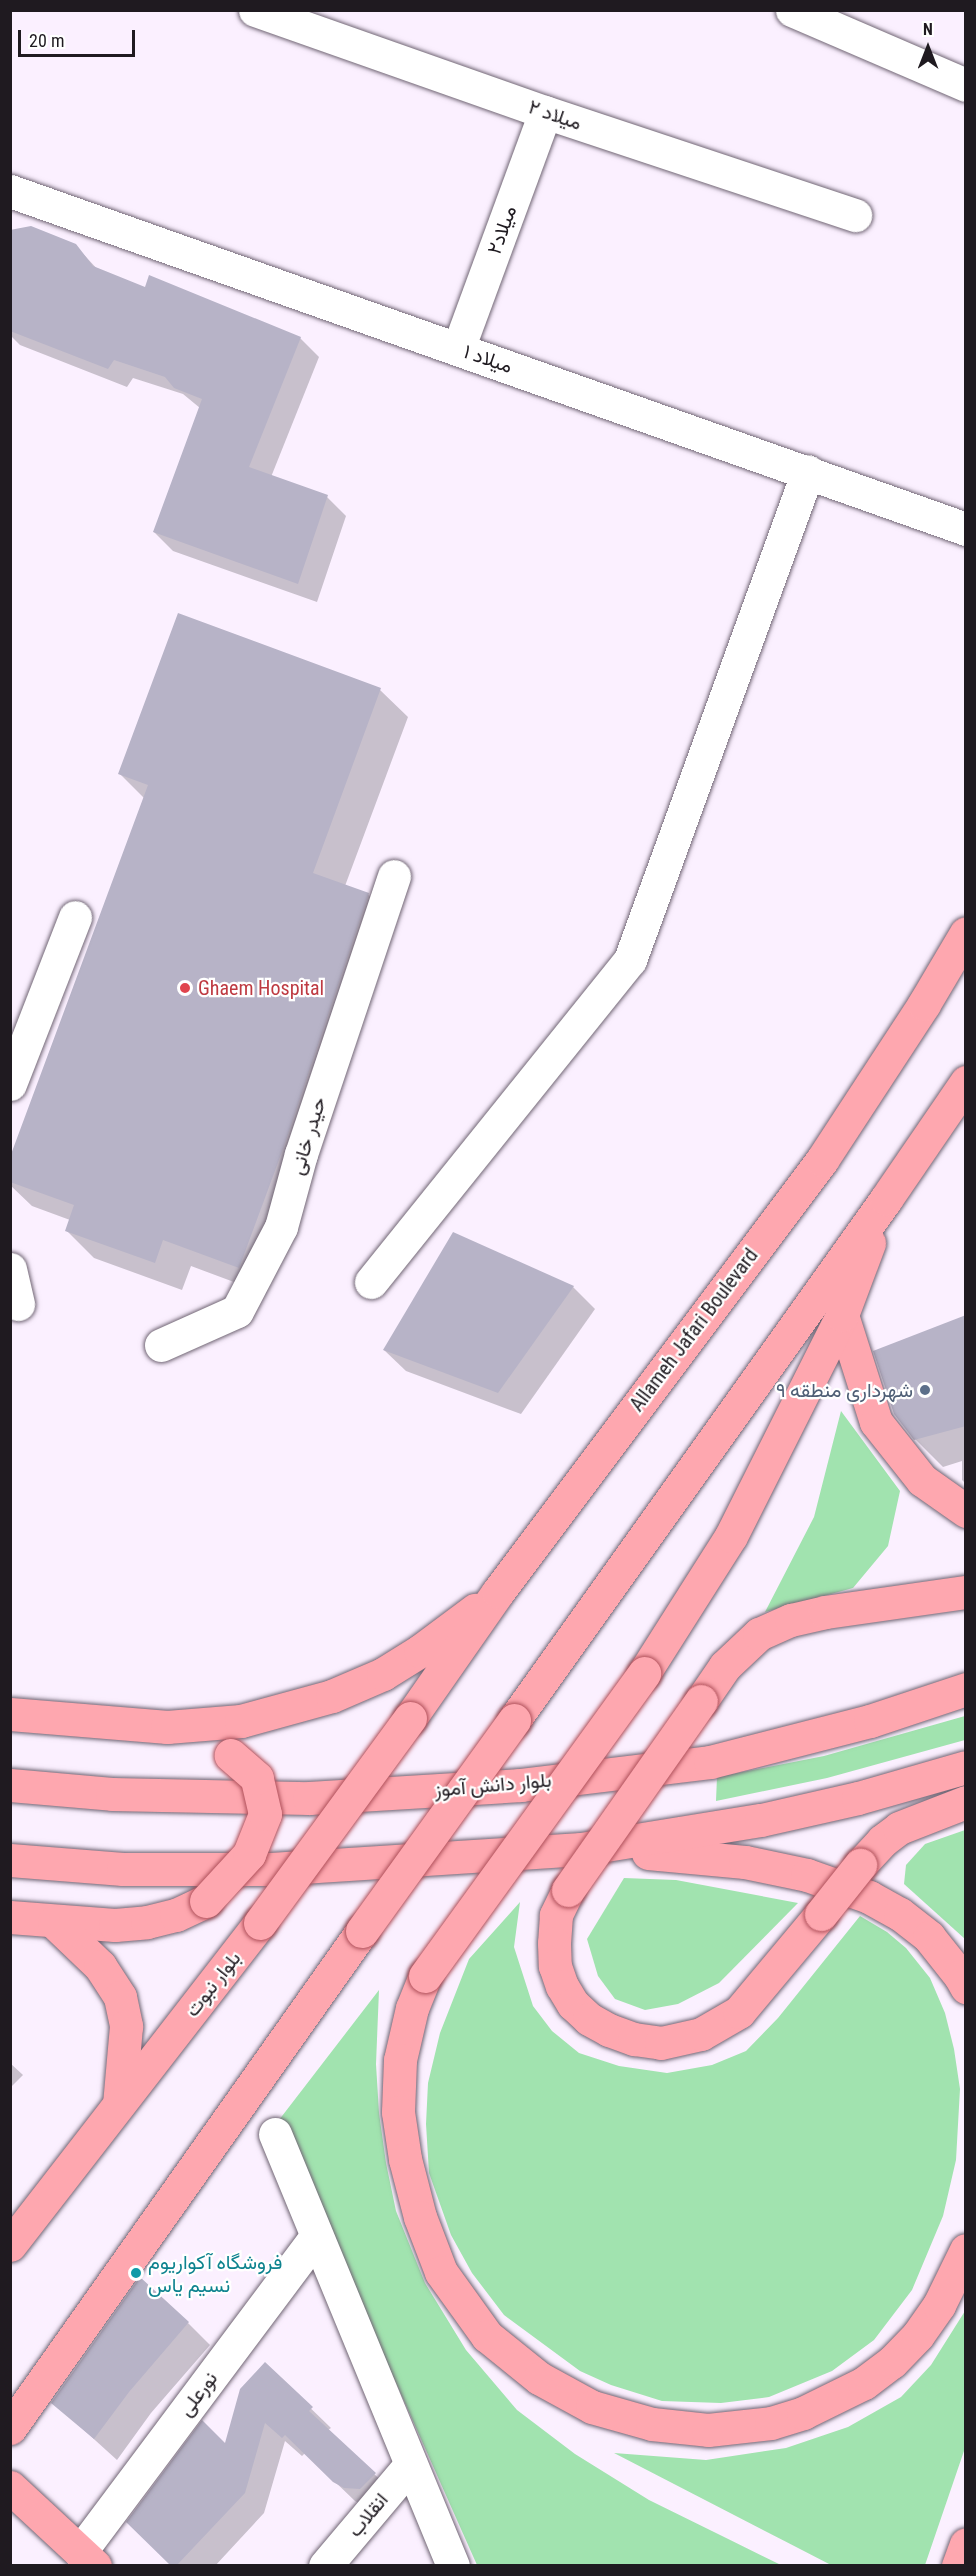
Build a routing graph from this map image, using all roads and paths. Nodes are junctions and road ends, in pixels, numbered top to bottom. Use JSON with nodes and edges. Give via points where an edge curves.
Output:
{"nodes":[{"id":1,"x":255,"y":10,"type":"edge"},
{"id":2,"x":792,"y":10,"type":"edge"},
{"id":3,"x":966,"y":85,"type":"edge"},
{"id":4,"x":545,"y":112,"type":"junction"},
{"id":5,"x":10,"y":191,"type":"edge"},
{"id":6,"x":855,"y":214,"type":"dead end"},
{"id":7,"x":459,"y":349,"type":"junction"},
{"id":8,"x":808,"y":471,"type":"junction"},
{"id":9,"x":966,"y":528,"type":"edge"},
{"id":10,"x":394,"y":876,"type":"dead end"},
{"id":11,"x":75,"y":917,"type":"dead end"},
{"id":12,"x":966,"y":933,"type":"edge"},
{"id":13,"x":966,"y":1082,"type":"edge"},
{"id":14,"x":10,"y":1084,"type":"edge"},
{"id":15,"x":886,"y":1199,"type":"junction"},
{"id":16,"x":10,"y":1269,"type":"edge"},
{"id":17,"x":371,"y":1282,"type":"dead end"},
{"id":18,"x":18,"y":1304,"type":"dead end"},
{"id":19,"x":842,"y":1315,"type":"junction"},
{"id":20,"x":161,"y":1345,"type":"dead end"},
{"id":21,"x":966,"y":1511,"type":"edge"},
{"id":22,"x":498,"y":1592,"type":"junction"},
{"id":23,"x":966,"y":1592,"type":"edge"},
{"id":24,"x":966,"y":1689,"type":"edge"},
{"id":25,"x":10,"y":1714,"type":"edge"},
{"id":26,"x":410,"y":1718,"type":"joint"},
{"id":27,"x":166,"y":1727,"type":"junction"},
{"id":28,"x":966,"y":1767,"type":"edge"},
{"id":29,"x":10,"y":1785,"type":"edge"},
{"id":30,"x":966,"y":1802,"type":"edge"},
{"id":31,"x":581,"y":1849,"type":"junction"},
{"id":32,"x":10,"y":1860,"type":"edge"},
{"id":33,"x":10,"y":1917,"type":"edge"},
{"id":34,"x":54,"y":1922,"type":"junction"},
{"id":35,"x":966,"y":1988,"type":"edge"},
{"id":36,"x":119,"y":2104,"type":"junction"},
{"id":37,"x":275,"y":2134,"type":"dead end"},
{"id":38,"x":316,"y":2236,"type":"junction"},
{"id":39,"x":10,"y":2245,"type":"edge"},
{"id":40,"x":966,"y":2250,"type":"edge"},
{"id":41,"x":10,"y":2428,"type":"edge"},
{"id":42,"x":411,"y":2464,"type":"junction"},
{"id":43,"x":10,"y":2487,"type":"edge"},
{"id":44,"x":966,"y":2544,"type":"edge"},
{"id":45,"x":87,"y":2559,"type":"edge"},
{"id":46,"x":325,"y":2565,"type":"edge"},
{"id":47,"x":453,"y":2565,"type":"edge"},
{"id":48,"x":958,"y":2565,"type":"edge"}],
"edges":[{"from":1,"to":4,"type":"street","name":"میلاد ۲"},
{"from":2,"to":3,"type":"street"},
{"from":4,"to":6,"type":"street","name":"میلاد ۲"},
{"from":4,"to":7,"type":"street","name":"میلاد۲"},
{"from":5,"to":7,"type":"street","name":"میلاد ۱"},
{"from":7,"to":8,"type":"street","name":"میلاد ۱"},
{"from":8,"to":9,"type":"street","name":"میلاد ۱"},
{"from":8,"to":17,"type":"street","via":[[630,960]]},
{"from":10,"to":20,"type":"street","name":"حیدر خانی","via":[[301,1154],[281,1227],[237,1311]]},
{"from":11,"to":14,"type":"street"},
{"from":12,"to":22,"type":"main road","name":"Allameh Jafari Boulevard","via":[[822,1160]]},
{"from":13,"to":15,"type":"main road"},
{"from":15,"to":19,"type":"main road"},
{"from":15,"to":41,"type":"main road","bridge":true},
{"from":16,"to":18,"type":"street"},
{"from":19,"to":21,"type":"main road","via":[[876,1422],[922,1480]]},
{"from":19,"to":40,"type":"main road","bridge":true,"via":[[731,1536],[644,1673],[424,1976],[400,2060],[399,2112],[405,2159],[420,2217],[441,2271],[487,2336],[539,2378],[592,2407],[652,2424],[708,2430],[751,2426],[803,2413],[864,2383],[918,2335],[939,2305]]},
{"from":22,"to":26,"type":"main road","name":"Allameh Jafari Boulevard"},
{"from":22,"to":27,"type":"main road","via":[[420,1651],[382,1674],[332,1696],[241,1721]]},
{"from":23,"to":30,"type":"main road","bridge":true,"via":[[791,1620],[759,1634],[725,1666],[568,1890],[556,1915],[554,1943],[555,1966],[562,1986],[589,2019],[634,2039],[661,2043],[701,2034],[739,2012],[882,1841],[899,1828]]},
{"from":24,"to":29,"type":"main road","name":"بلوار دانش آموز","via":[[870,1721],[710,1762],[521,1785],[309,1798],[112,1794]]},
{"from":25,"to":27,"type":"main road"},
{"from":26,"to":36,"type":"main road","name":"بلوار نبوت","bridge":true,"via":[[260,1923]]},
{"from":27,"to":34,"type":"main road","bridge":true,"via":[[231,1755],[257,1778],[265,1814],[249,1854],[206,1901],[176,1915],[115,1925]]},
{"from":28,"to":31,"type":"main road","via":[[858,1798],[760,1820]]},
{"from":31,"to":32,"type":"main road","via":[[271,1869],[123,1869]]},
{"from":31,"to":35,"type":"main road","via":[[684,1854],[745,1862],[807,1875],[859,1893],[900,1914],[929,1936]]},
{"from":33,"to":34,"type":"main road"},
{"from":34,"to":36,"type":"main road","via":[[100,1966],[120,1997],[126,2026]]},
{"from":36,"to":39,"type":"main road","name":"بلوار نبوت"},
{"from":37,"to":38,"type":"street"},
{"from":38,"to":42,"type":"street"},
{"from":38,"to":45,"type":"street","name":"نورعلی"},
{"from":42,"to":46,"type":"street","name":"انقلاب"},
{"from":42,"to":47,"type":"street"},
{"from":43,"to":45,"type":"main road"},
{"from":44,"to":48,"type":"main road"}]}
